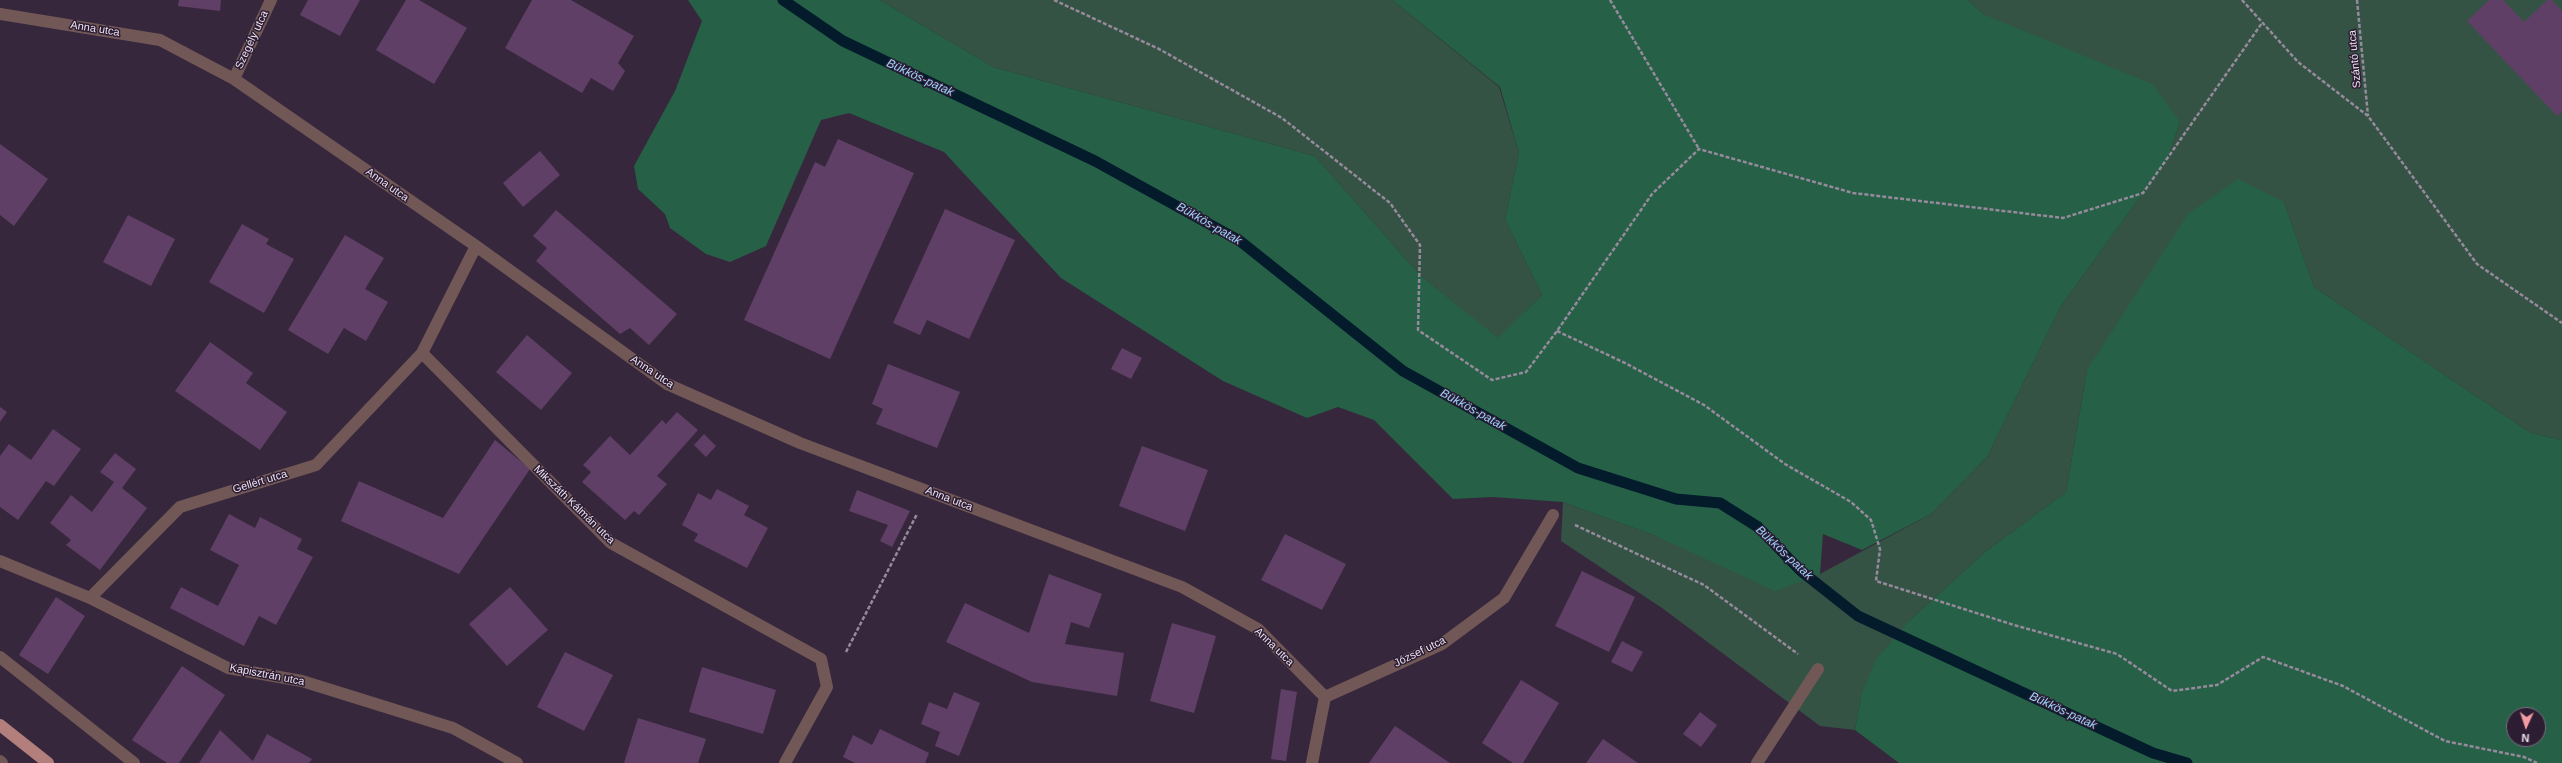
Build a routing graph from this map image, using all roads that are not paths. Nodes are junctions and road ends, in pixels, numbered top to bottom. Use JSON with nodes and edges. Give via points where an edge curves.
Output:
{"nodes":[{"id":1,"x":271,"y":0,"type":"edge"},
{"id":2,"x":0,"y":14,"type":"edge"},
{"id":3,"x":234,"y":79,"type":"junction"},
{"id":4,"x":476,"y":246,"type":"junction"},
{"id":5,"x":422,"y":353,"type":"junction"},
{"id":6,"x":1552,"y":515,"type":"road end"},
{"id":7,"x":0,"y":561,"type":"edge"},
{"id":8,"x":90,"y":598,"type":"junction"},
{"id":9,"x":0,"y":657,"type":"edge"},
{"id":10,"x":1818,"y":669,"type":"road end"},
{"id":11,"x":1325,"y":697,"type":"junction"},
{"id":12,"x":0,"y":725,"type":"edge"},
{"id":13,"x":48,"y":763,"type":"edge"},
{"id":14,"x":134,"y":763,"type":"edge"},
{"id":15,"x":517,"y":763,"type":"edge"},
{"id":16,"x":785,"y":763,"type":"edge"},
{"id":17,"x":1312,"y":763,"type":"edge"},
{"id":18,"x":1757,"y":763,"type":"edge"}],
"edges":[{"from":1,"to":3,"type":"street","name":"Szegély utca"},
{"from":2,"to":3,"type":"street","name":"Anna utca","via":[[160,40]]},
{"from":3,"to":4,"type":"street","name":"Anna utca"},
{"from":4,"to":5,"type":"street"},
{"from":4,"to":11,"type":"street","name":"Anna utca","via":[[667,384],[800,443],[1182,587],[1258,629]]},
{"from":5,"to":8,"type":"street","name":"Gellért utca","via":[[316,465],[180,507]]},
{"from":5,"to":16,"type":"street","name":"Mikszáth Kálmán utca","via":[[611,543],[821,659],[826,687]]},
{"from":6,"to":11,"type":"street","name":"József utca","via":[[1504,598],[1442,644]]},
{"from":7,"to":8,"type":"street","name":"Kapisztrán utca"},
{"from":8,"to":15,"type":"street","name":"Kapisztrán utca","via":[[228,668],[302,681],[453,728]]},
{"from":9,"to":14,"type":"street"},
{"from":10,"to":18,"type":"street"},
{"from":11,"to":17,"type":"street"},
{"from":12,"to":13,"type":"main road"}]}
